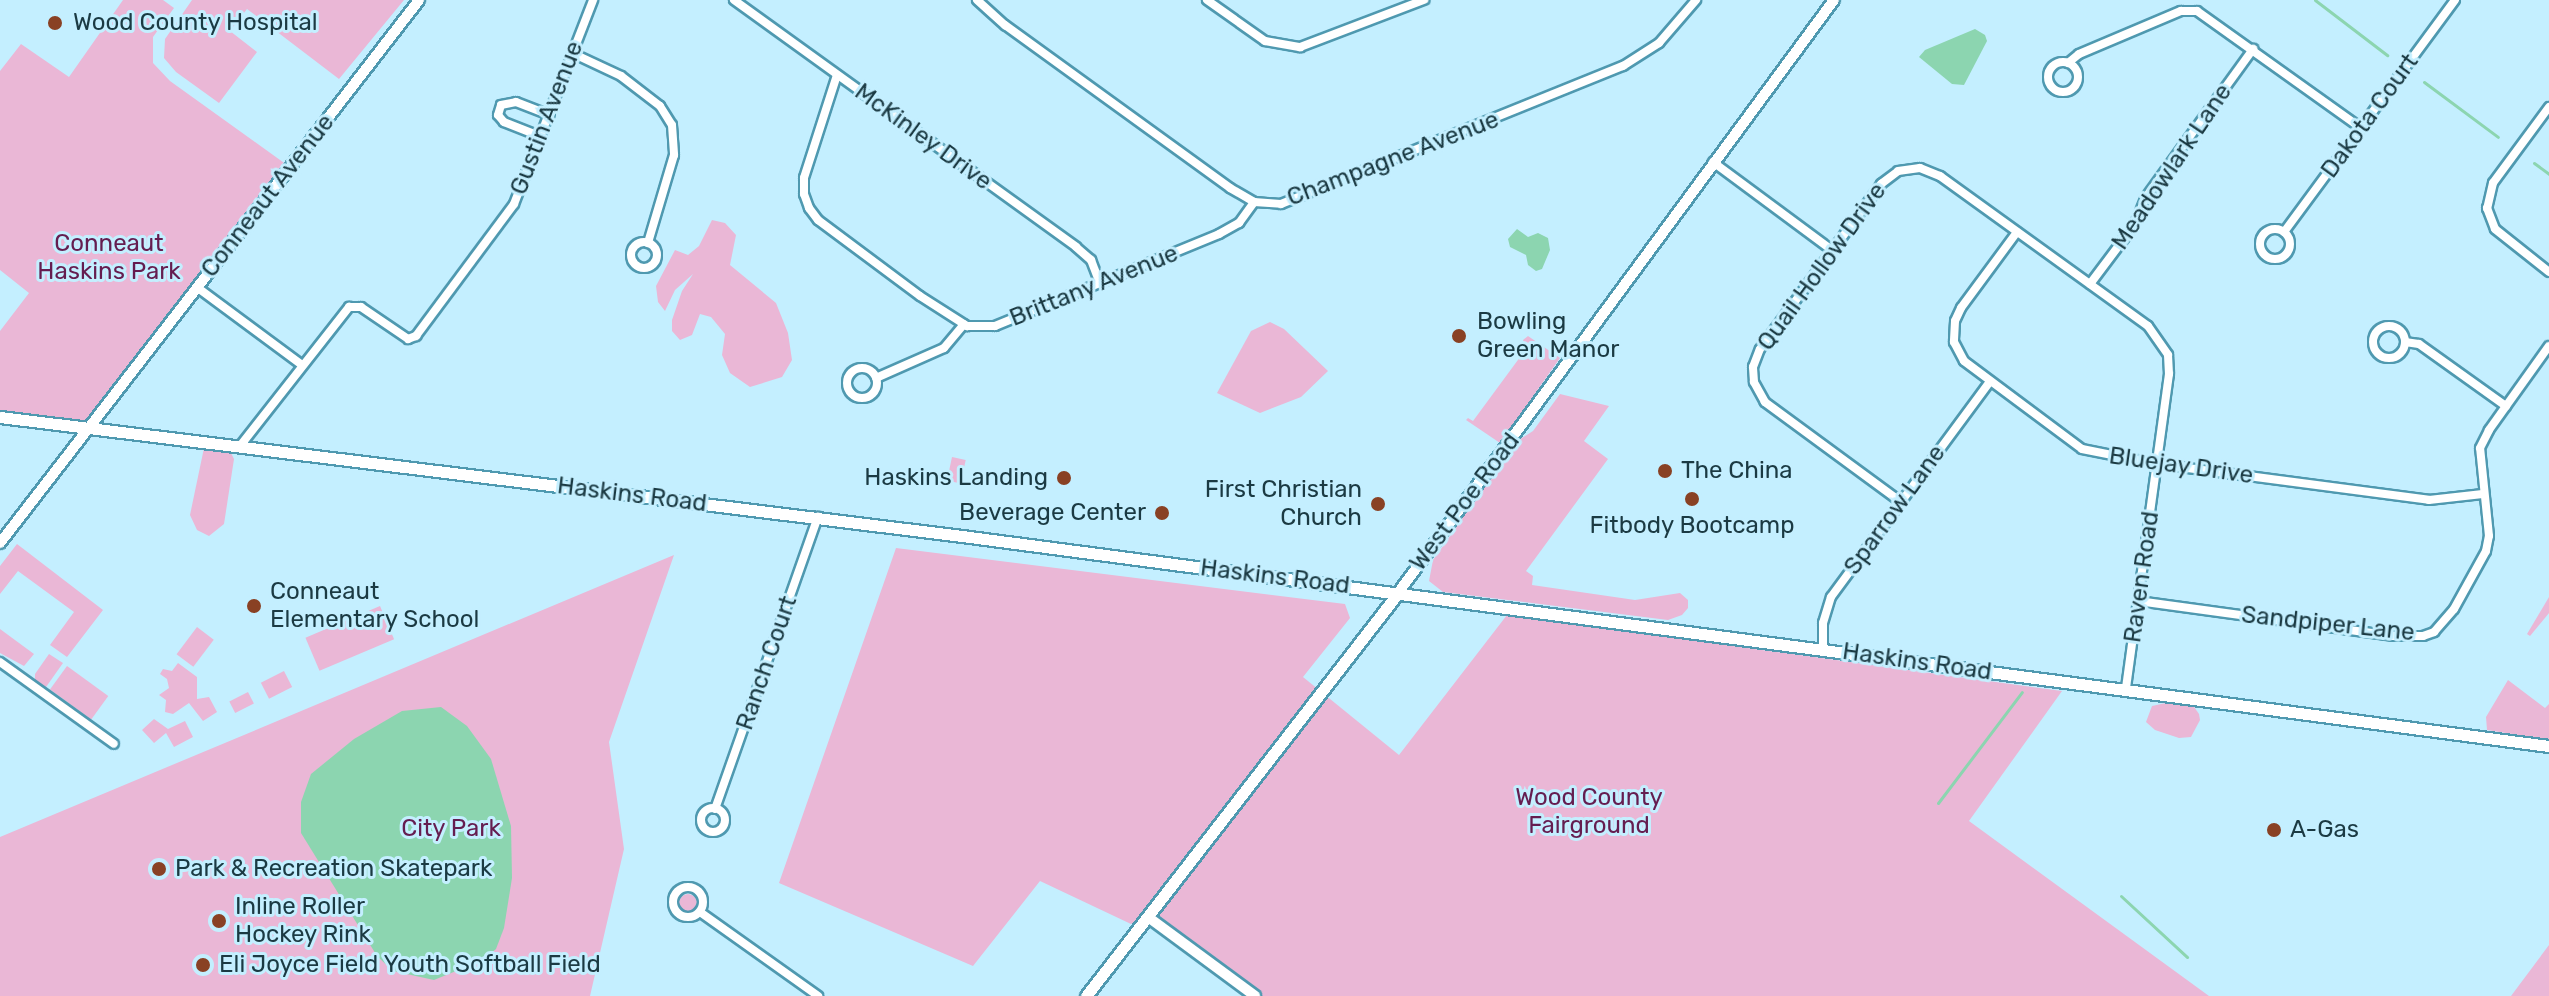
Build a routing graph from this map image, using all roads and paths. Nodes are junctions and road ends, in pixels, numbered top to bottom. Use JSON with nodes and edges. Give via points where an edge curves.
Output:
{"nodes":[{"id":1,"x":419,"y":0,"type":"edge"},
{"id":2,"x":593,"y":0,"type":"edge"},
{"id":3,"x":734,"y":0,"type":"edge"},
{"id":4,"x":754,"y":0,"type":"edge"},
{"id":5,"x":977,"y":0,"type":"edge"},
{"id":6,"x":1207,"y":0,"type":"edge"},
{"id":7,"x":1424,"y":0,"type":"edge"},
{"id":8,"x":1696,"y":0,"type":"edge"},
{"id":9,"x":1834,"y":0,"type":"edge"},
{"id":10,"x":2441,"y":2,"type":"edge"},
{"id":11,"x":2452,"y":4,"type":"edge"},
{"id":12,"x":747,"y":9,"type":"junction"},
{"id":13,"x":2253,"y":49,"type":"junction"},
{"id":14,"x":572,"y":53,"type":"junction"},
{"id":15,"x":2068,"y":63,"type":"dead end"},
{"id":16,"x":837,"y":75,"type":"junction"},
{"id":17,"x":2549,"y":107,"type":"edge"},
{"id":18,"x":550,"y":115,"type":"junction"},
{"id":19,"x":2361,"y":128,"type":"junction"},
{"id":20,"x":542,"y":137,"type":"junction"},
{"id":21,"x":1713,"y":162,"type":"junction"},
{"id":22,"x":1254,"y":202,"type":"junction"},
{"id":23,"x":2017,"y":232,"type":"junction"},
{"id":24,"x":2284,"y":232,"type":"dead end"},
{"id":25,"x":648,"y":243,"type":"dead end"},
{"id":26,"x":1832,"y":250,"type":"junction"},
{"id":27,"x":2549,"y":272,"type":"edge"},
{"id":28,"x":1100,"y":283,"type":"junction"},
{"id":29,"x":2090,"y":284,"type":"junction"},
{"id":30,"x":198,"y":288,"type":"junction"},
{"id":31,"x":964,"y":324,"type":"junction"},
{"id":32,"x":2405,"y":342,"type":"dead end"},
{"id":33,"x":2549,"y":346,"type":"edge"},
{"id":34,"x":302,"y":365,"type":"junction"},
{"id":35,"x":876,"y":378,"type":"dead end"},
{"id":36,"x":1990,"y":381,"type":"junction"},
{"id":37,"x":2506,"y":406,"type":"junction"},
{"id":38,"x":0,"y":417,"type":"edge"},
{"id":39,"x":89,"y":427,"type":"junction"},
{"id":40,"x":240,"y":446,"type":"junction"},
{"id":41,"x":2157,"y":464,"type":"junction"},
{"id":42,"x":2483,"y":494,"type":"junction"},
{"id":43,"x":1901,"y":502,"type":"junction"},
{"id":44,"x":818,"y":517,"type":"junction"},
{"id":45,"x":0,"y":543,"type":"edge"},
{"id":46,"x":1398,"y":593,"type":"junction"},
{"id":47,"x":2138,"y":601,"type":"junction"},
{"id":48,"x":1823,"y":649,"type":"junction"},
{"id":49,"x":0,"y":662,"type":"edge"},
{"id":50,"x":2126,"y":689,"type":"junction"},
{"id":51,"x":114,"y":744,"type":"dead end"},
{"id":52,"x":2549,"y":746,"type":"edge"},
{"id":53,"x":715,"y":809,"type":"dead end"},
{"id":54,"x":700,"y":912,"type":"dead end"},
{"id":55,"x":1148,"y":917,"type":"junction"},
{"id":56,"x":818,"y":996,"type":"edge"},
{"id":57,"x":1086,"y":996,"type":"edge"},
{"id":58,"x":1255,"y":996,"type":"edge"}],
"edges":[{"from":1,"to":30,"type":"street","name":"Conneaut Avenue"},
{"from":2,"to":14,"type":"street","name":"Gustin Avenue"},
{"from":3,"to":12,"type":"street","name":"McKinley Drive"},
{"from":4,"to":12,"type":"street"},
{"from":5,"to":22,"type":"street","name":"Champagne Avenue"},
{"from":6,"to":7,"type":"street","via":[[1265,41],[1300,47]]},
{"from":8,"to":22,"type":"street","name":"Champagne Avenue","via":[[1659,43],[1623,66],[1295,202]]},
{"from":9,"to":21,"type":"street","name":"West Poe Road"},
{"from":10,"to":11,"type":"street"},
{"from":11,"to":19,"type":"street","name":"Dakota Court"},
{"from":12,"to":16,"type":"street","name":"McKinley Drive"},
{"from":13,"to":15,"type":"street","via":[[2204,13],[2181,11]]},
{"from":13,"to":19,"type":"street"},
{"from":13,"to":29,"type":"street","name":"Meadowlark Lane"},
{"from":14,"to":18,"type":"street","name":"Gustin Avenue"},
{"from":14,"to":25,"type":"street","via":[[621,76],[660,106],[672,125],[674,155]]},
{"from":16,"to":28,"type":"street","name":"McKinley Drive","via":[[1076,247],[1091,260]]},
{"from":16,"to":31,"type":"street","via":[[804,178],[809,208],[818,220]]},
{"from":17,"to":27,"type":"street","via":[[2488,194],[2489,219],[2503,237]]},
{"from":18,"to":20,"type":"street","name":"Gustin Avenue"},
{"from":18,"to":20,"type":"street","via":[[516,102],[501,105],[498,115],[504,122]]},
{"from":19,"to":24,"type":"street","name":"Dakota Court"},
{"from":20,"to":34,"type":"street","name":"Gustin Avenue","via":[[504,222],[416,336],[408,339],[355,305]]},
{"from":21,"to":26,"type":"street"},
{"from":21,"to":46,"type":"street","name":"West Poe Road"},
{"from":22,"to":28,"type":"street","name":"Brittany Avenue","via":[[1233,227]]},
{"from":23,"to":26,"type":"street","name":"Quail Hollow Drive","via":[[1934,172],[1912,168],[1881,184]]},
{"from":23,"to":29,"type":"street","name":"Quail Hollow Drive"},
{"from":23,"to":36,"type":"street","name":"Bluejay Drive","via":[[1961,308],[1953,328],[1959,356]]},
{"from":26,"to":43,"type":"street","name":"Quail Hollow Drive","via":[[1760,349],[1754,382],[1760,396],[1780,414]]},
{"from":28,"to":31,"type":"street","name":"Brittany Avenue","via":[[995,326]]},
{"from":29,"to":41,"type":"street","name":"Quail Hollow Drive","via":[[2148,326],[2168,355]]},
{"from":30,"to":34,"type":"street"},
{"from":30,"to":39,"type":"street","name":"Conneaut Avenue"},
{"from":31,"to":35,"type":"street","via":[[944,348]]},
{"from":32,"to":37,"type":"street","via":[[2419,344]]},
{"from":33,"to":37,"type":"street","name":"Sandpiper Lane"},
{"from":34,"to":40,"type":"street","name":"Gustin Avenue"},
{"from":36,"to":41,"type":"street","name":"Bluejay Drive","via":[[2082,449]]},
{"from":36,"to":43,"type":"street","name":"Sparrow Lane"},
{"from":37,"to":42,"type":"street","name":"Sandpiper Lane","via":[[2480,448]]},
{"from":38,"to":39,"type":"main road","name":"Haskins Road"},
{"from":39,"to":40,"type":"main road","name":"Haskins Road"},
{"from":39,"to":45,"type":"street","name":"Conneaut Avenue"},
{"from":40,"to":44,"type":"main road","name":"Haskins Road"},
{"from":41,"to":42,"type":"street","name":"Bluejay Drive","via":[[2429,500]]},
{"from":41,"to":47,"type":"street","name":"Raven Road"},
{"from":42,"to":47,"type":"street","name":"Sandpiper Lane","via":[[2489,536],[2479,570],[2445,622],[2423,636]]},
{"from":43,"to":48,"type":"street","name":"Sparrow Lane","via":[[1831,597]]},
{"from":44,"to":46,"type":"main road","name":"Haskins Road"},
{"from":44,"to":53,"type":"street","name":"Ranch Court"},
{"from":46,"to":48,"type":"main road","name":"Haskins Road"},
{"from":46,"to":55,"type":"main road","name":"West Poe Road"},
{"from":47,"to":50,"type":"street","name":"Raven Road"},
{"from":48,"to":50,"type":"main road","name":"Haskins Road"},
{"from":49,"to":51,"type":"street"},
{"from":50,"to":52,"type":"main road","name":"Haskins Road"},
{"from":54,"to":56,"type":"street"},
{"from":55,"to":57,"type":"main road","name":"West Poe Road"},
{"from":55,"to":58,"type":"street"}]}
